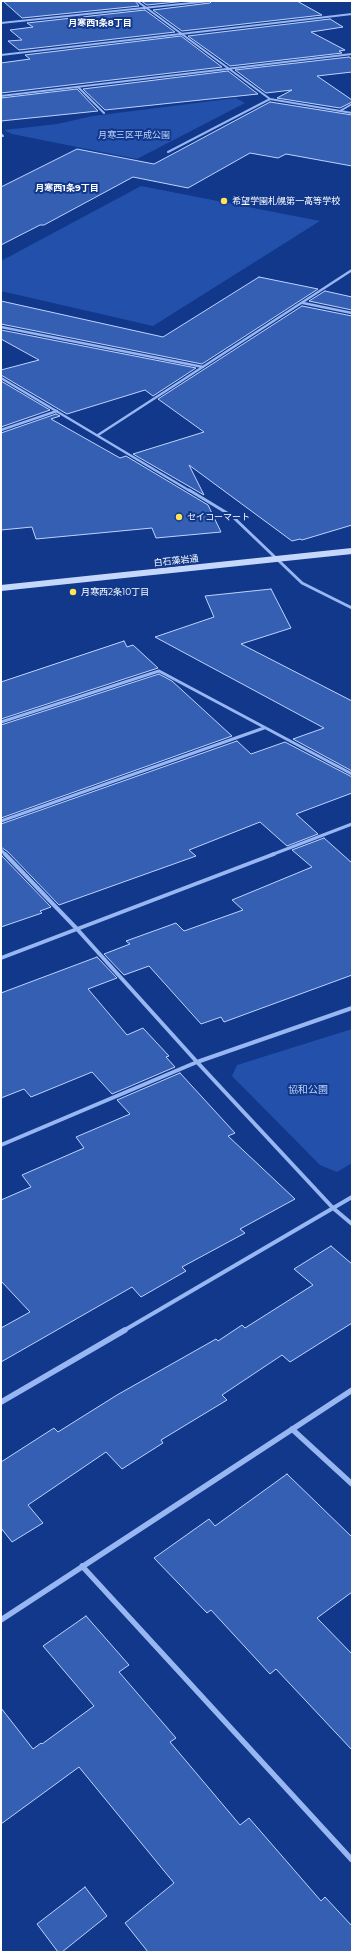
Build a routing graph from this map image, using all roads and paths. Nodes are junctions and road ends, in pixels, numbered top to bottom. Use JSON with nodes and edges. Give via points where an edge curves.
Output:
{"nodes":[{"id":1,"x":137,"y":1,"type":"edge"},
{"id":2,"x":210,"y":1,"type":"edge"},
{"id":3,"x":146,"y":8,"type":"junction"},
{"id":4,"x":352,"y":14,"type":"edge"},
{"id":5,"x":1,"y":23,"type":"edge"},
{"id":6,"x":182,"y":34,"type":"junction"},
{"id":7,"x":352,"y":54,"type":"edge"},
{"id":8,"x":1,"y":55,"type":"edge"},
{"id":9,"x":230,"y":68,"type":"junction"},
{"id":10,"x":78,"y":88,"type":"junction"},
{"id":11,"x":1,"y":96,"type":"edge"},
{"id":12,"x":270,"y":99,"type":"junction"},
{"id":13,"x":352,"y":104,"type":"edge"},
{"id":14,"x":340,"y":111,"type":"junction"},
{"id":15,"x":104,"y":113,"type":"dead end"},
{"id":16,"x":352,"y":113,"type":"edge"},
{"id":17,"x":168,"y":152,"type":"dead end"},
{"id":18,"x":352,"y":270,"type":"edge"},
{"id":19,"x":303,"y":303,"type":"junction"},
{"id":20,"x":352,"y":313,"type":"edge"},
{"id":21,"x":1,"y":327,"type":"edge"},
{"id":22,"x":203,"y":367,"type":"junction"},
{"id":23,"x":1,"y":378,"type":"edge"},
{"id":24,"x":57,"y":411,"type":"junction"},
{"id":25,"x":1,"y":430,"type":"edge"},
{"id":26,"x":98,"y":435,"type":"junction"},
{"id":27,"x":352,"y":551,"type":"edge"},
{"id":28,"x":277,"y":559,"type":"junction"},
{"id":29,"x":1,"y":588,"type":"edge"},
{"id":30,"x":352,"y":608,"type":"edge"},
{"id":31,"x":1,"y":722,"type":"edge"},
{"id":32,"x":264,"y":728,"type":"junction"},
{"id":33,"x":352,"y":774,"type":"edge"},
{"id":34,"x":1,"y":821,"type":"edge"},
{"id":35,"x":352,"y":824,"type":"edge"},
{"id":36,"x":1,"y":850,"type":"edge"},
{"id":37,"x":77,"y":929,"type":"junction"},
{"id":38,"x":1,"y":958,"type":"edge"},
{"id":39,"x":352,"y":1008,"type":"edge"},
{"id":40,"x":197,"y":1062,"type":"junction"},
{"id":41,"x":1,"y":1145,"type":"edge"},
{"id":42,"x":352,"y":1197,"type":"edge"},
{"id":43,"x":333,"y":1208,"type":"junction"},
{"id":44,"x":352,"y":1224,"type":"edge"},
{"id":45,"x":352,"y":1390,"type":"edge"},
{"id":46,"x":1,"y":1402,"type":"edge"},
{"id":47,"x":292,"y":1429,"type":"junction"},
{"id":48,"x":352,"y":1484,"type":"edge"},
{"id":49,"x":82,"y":1566,"type":"junction"},
{"id":50,"x":1,"y":1620,"type":"edge"},
{"id":51,"x":352,"y":1860,"type":"edge"}],
"edges":[{"from":1,"to":3,"type":"street"},
{"from":2,"to":3,"type":"street"},
{"from":3,"to":5,"type":"street"},
{"from":3,"to":6,"type":"street"},
{"from":4,"to":6,"type":"street"},
{"from":6,"to":8,"type":"street"},
{"from":6,"to":9,"type":"street"},
{"from":7,"to":9,"type":"street"},
{"from":9,"to":10,"type":"street"},
{"from":9,"to":12,"type":"street"},
{"from":10,"to":11,"type":"street"},
{"from":10,"to":15,"type":"street"},
{"from":12,"to":14,"type":"street"},
{"from":12,"to":17,"type":"street"},
{"from":13,"to":14,"type":"street"},
{"from":14,"to":16,"type":"street"},
{"from":18,"to":19,"type":"street"},
{"from":19,"to":20,"type":"street"},
{"from":19,"to":22,"type":"street"},
{"from":21,"to":22,"type":"street"},
{"from":22,"to":26,"type":"street"},
{"from":23,"to":24,"type":"street"},
{"from":24,"to":25,"type":"street"},
{"from":24,"to":26,"type":"street"},
{"from":26,"to":28,"type":"street","via":[[232,516]]},
{"from":27,"to":28,"type":"main road","name":"白石藻岩通"},
{"from":28,"to":29,"type":"main road","name":"白石藻岩通"},
{"from":28,"to":30,"type":"street","via":[[302,583]]},
{"from":31,"to":32,"type":"street","via":[[159,671]]},
{"from":32,"to":33,"type":"street"},
{"from":32,"to":34,"type":"street"},
{"from":35,"to":37,"type":"street"},
{"from":36,"to":37,"type":"street"},
{"from":37,"to":38,"type":"street"},
{"from":37,"to":40,"type":"street"},
{"from":39,"to":40,"type":"street"},
{"from":40,"to":41,"type":"street"},
{"from":40,"to":43,"type":"street"},
{"from":42,"to":43,"type":"street"},
{"from":43,"to":44,"type":"street"},
{"from":43,"to":46,"type":"street"},
{"from":45,"to":47,"type":"street"},
{"from":47,"to":48,"type":"street"},
{"from":47,"to":49,"type":"street"},
{"from":49,"to":50,"type":"street"},
{"from":49,"to":51,"type":"street"}]}
